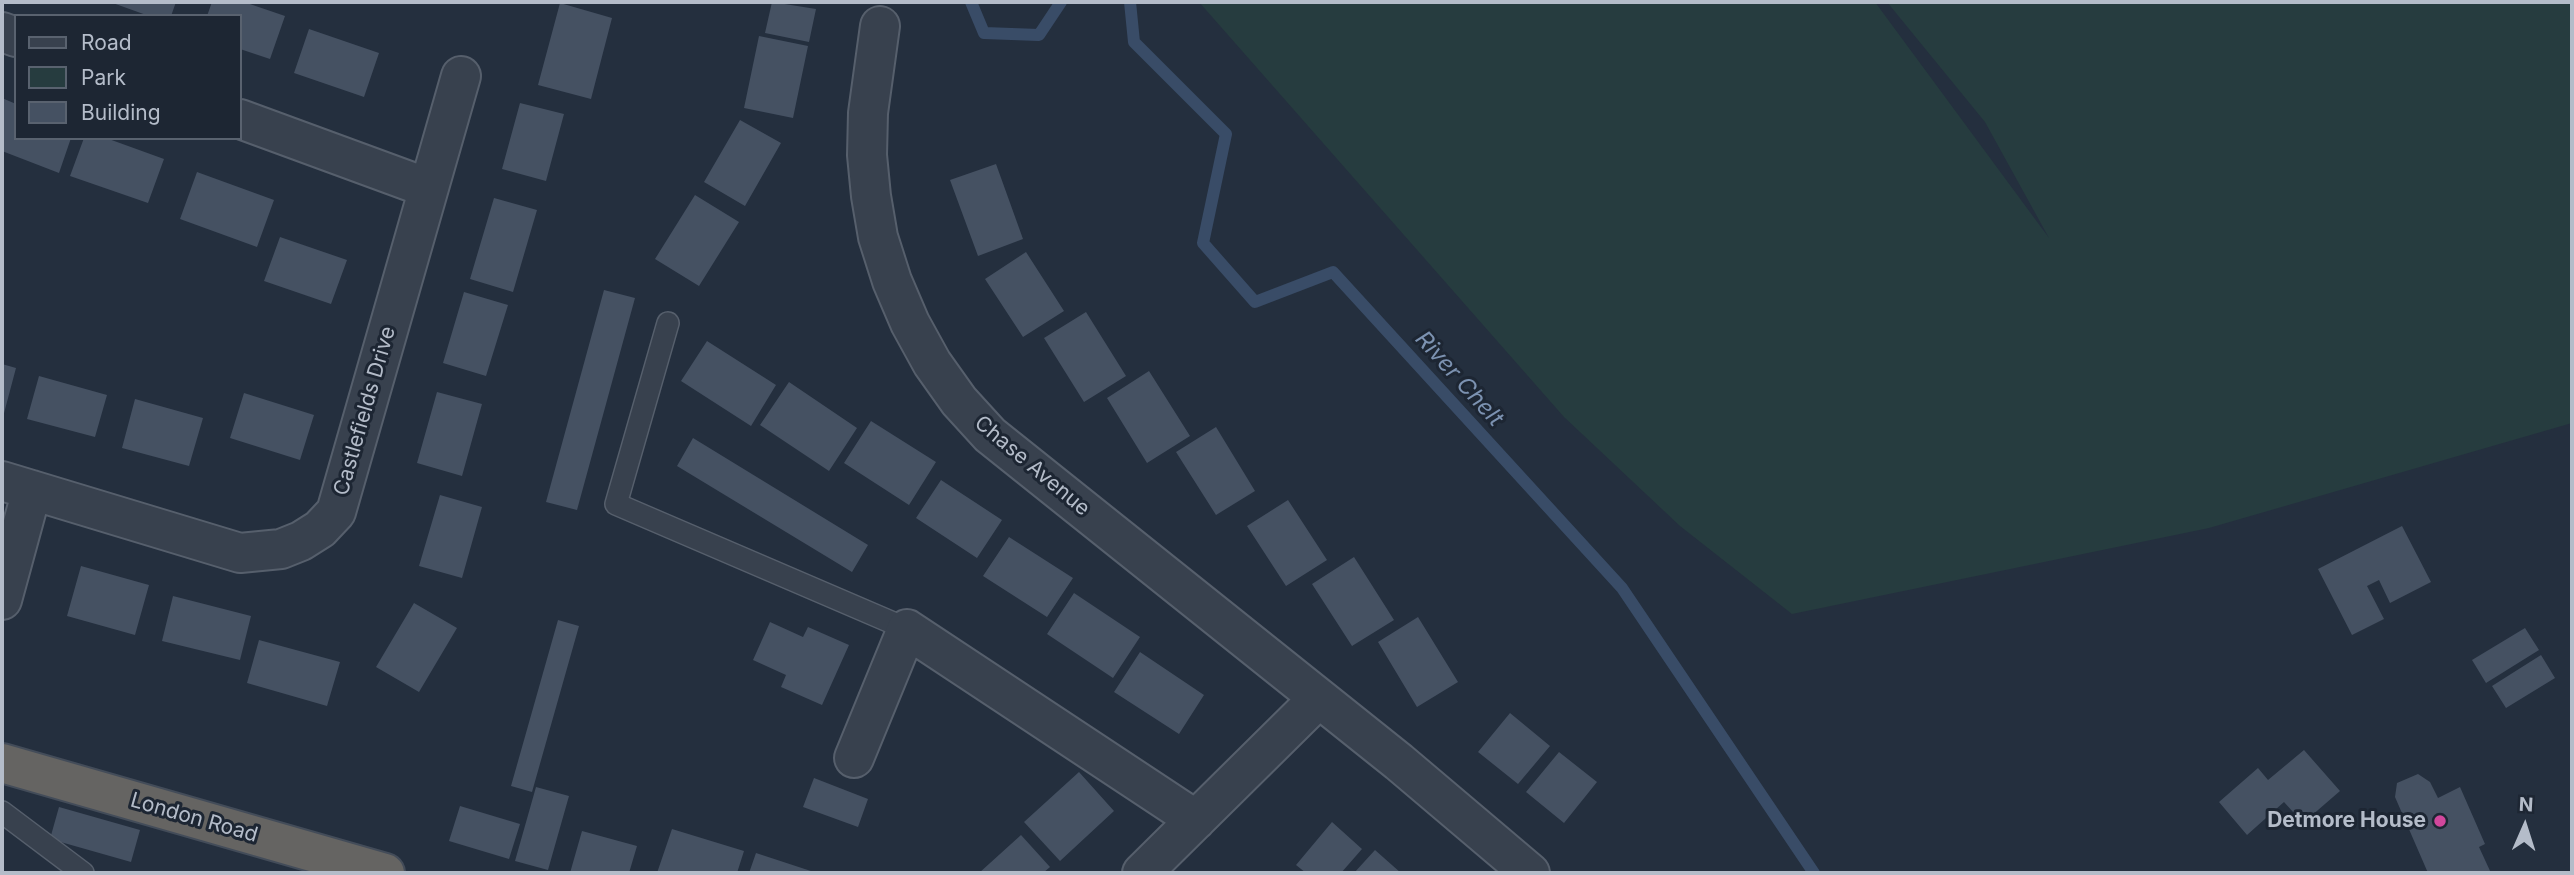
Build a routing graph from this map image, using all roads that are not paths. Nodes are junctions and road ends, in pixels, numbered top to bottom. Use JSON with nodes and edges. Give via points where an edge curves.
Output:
{"nodes":[{"id":1,"x":880,"y":26,"type":"dead end"},
{"id":2,"x":461,"y":76,"type":"dead end"},
{"id":3,"x":242,"y":120,"type":"edge"},
{"id":4,"x":428,"y":188,"type":"junction"},
{"id":5,"x":668,"y":323,"type":"dead end"},
{"id":6,"x":17,"y":485,"type":"edge"},
{"id":7,"x":2,"y":600,"type":"edge"},
{"id":8,"x":907,"y":629,"type":"junction"},
{"id":9,"x":1319,"y":698,"type":"junction"},
{"id":10,"x":854,"y":758,"type":"dead end"},
{"id":11,"x":2,"y":763,"type":"edge"},
{"id":12,"x":2,"y":813,"type":"edge"},
{"id":13,"x":1196,"y":820,"type":"junction"},
{"id":14,"x":72,"y":870,"type":"edge"},
{"id":15,"x":386,"y":873,"type":"edge"},
{"id":16,"x":1142,"y":873,"type":"edge"},
{"id":17,"x":1530,"y":873,"type":"edge"}],
"edges":[{"from":1,"to":9,"type":"street","name":"Chase Avenue","via":[[868,113],[871,196],[892,281],[932,363],[990,435]]},
{"from":2,"to":4,"type":"street","name":"Castlefields Drive"},
{"from":3,"to":4,"type":"street"},
{"from":4,"to":6,"type":"street","name":"Castlefields Drive","via":[[336,512],[320,529],[281,549],[240,553]]},
{"from":5,"to":8,"type":"lane","via":[[616,504]]},
{"from":6,"to":7,"type":"street"},
{"from":8,"to":10,"type":"street"},
{"from":8,"to":13,"type":"street"},
{"from":9,"to":13,"type":"street"},
{"from":9,"to":17,"type":"street","name":"Chase Avenue"},
{"from":11,"to":15,"type":"highway","name":"London Road"},
{"from":12,"to":14,"type":"lane"},
{"from":13,"to":16,"type":"street"}]}
